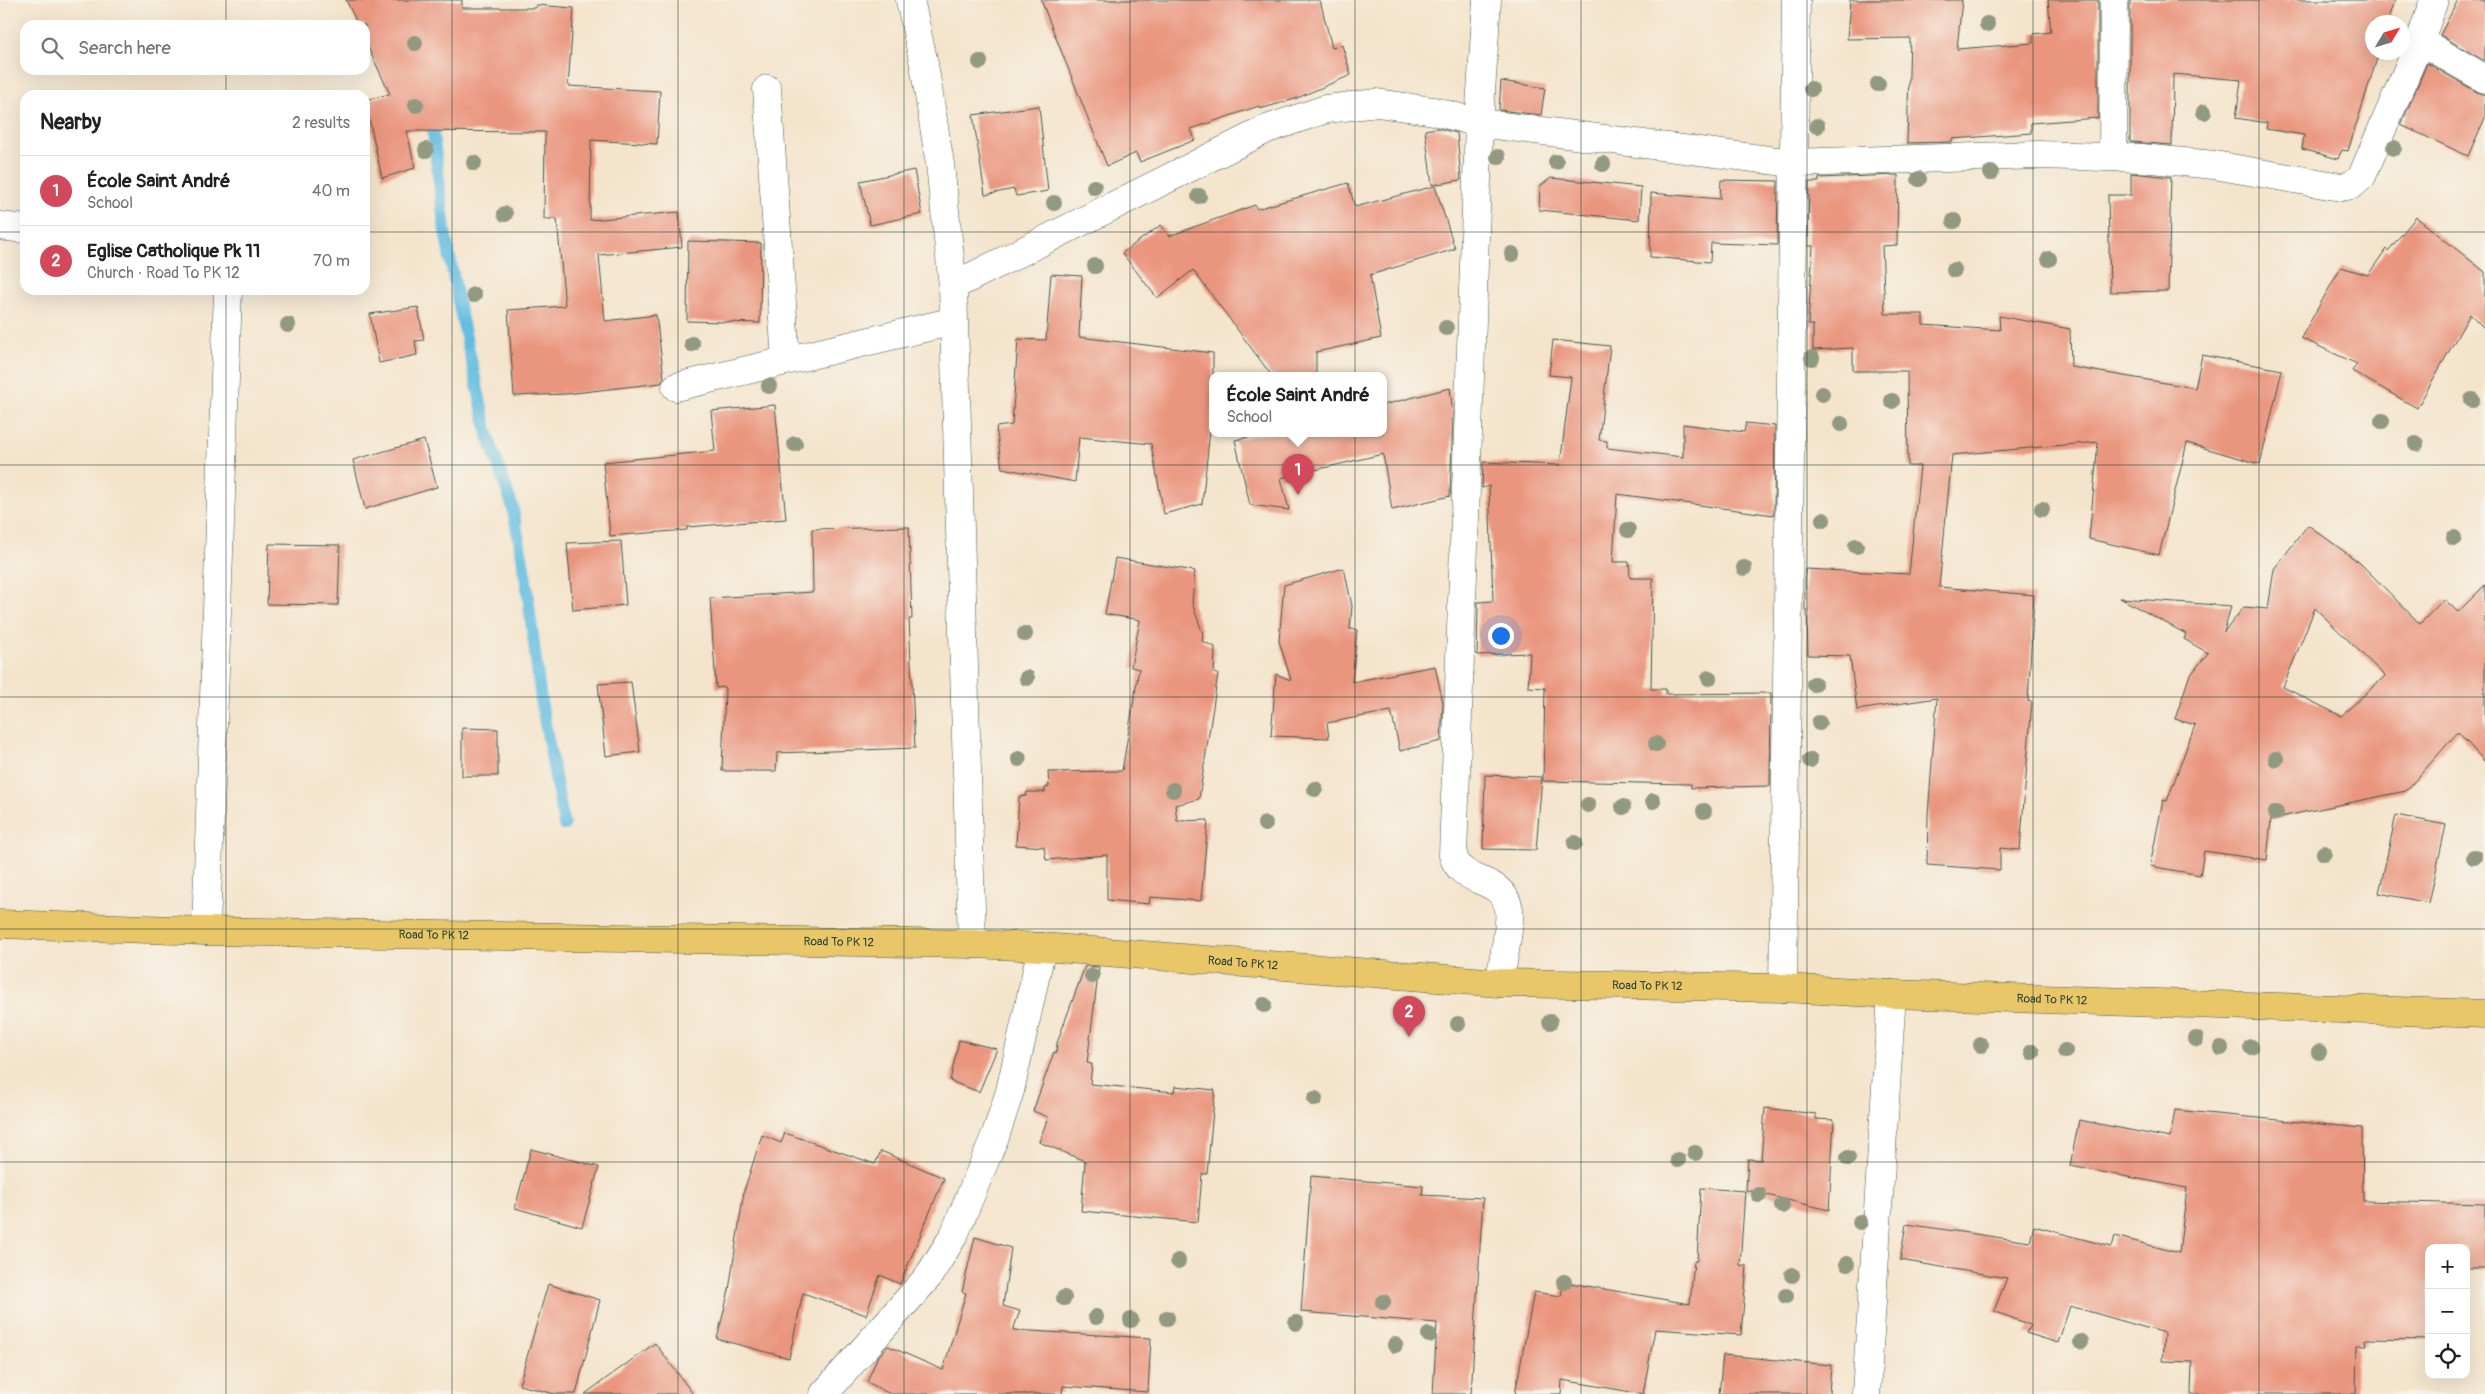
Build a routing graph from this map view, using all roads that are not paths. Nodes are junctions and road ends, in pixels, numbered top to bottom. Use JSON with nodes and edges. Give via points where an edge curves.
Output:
{"nodes":[{"id":1,"x":910,"y":0,"type":"edge"},
{"id":2,"x":1486,"y":0,"type":"edge"},
{"id":3,"x":1796,"y":0,"type":"edge"},
{"id":4,"x":2114,"y":0,"type":"edge"},
{"id":5,"x":2434,"y":0,"type":"edge"},
{"id":6,"x":2420,"y":41,"type":"junction"},
{"id":7,"x":2485,"y":79,"type":"edge"},
{"id":8,"x":767,"y":88,"type":"dead end"},
{"id":9,"x":1479,"y":123,"type":"junction"},
{"id":10,"x":2113,"y":157,"type":"junction"},
{"id":11,"x":1793,"y":163,"type":"junction"},
{"id":12,"x":0,"y":226,"type":"edge"},
{"id":13,"x":20,"y":228,"type":"edge"},
{"id":14,"x":953,"y":286,"type":"junction"},
{"id":15,"x":228,"y":295,"type":"edge"},
{"id":16,"x":954,"y":321,"type":"junction"},
{"id":17,"x":786,"y":361,"type":"junction"},
{"id":18,"x":676,"y":387,"type":"dead end"},
{"id":19,"x":0,"y":924,"type":"edge"},
{"id":20,"x":206,"y":931,"type":"junction"},
{"id":21,"x":972,"y":944,"type":"junction"},
{"id":22,"x":1042,"y":947,"type":"junction"},
{"id":23,"x":1500,"y":983,"type":"junction"},
{"id":24,"x":1783,"y":988,"type":"junction"},
{"id":25,"x":1892,"y":994,"type":"junction"},
{"id":26,"x":2485,"y":1014,"type":"edge"},
{"id":27,"x":835,"y":1391,"type":"edge"},
{"id":28,"x":1866,"y":1394,"type":"edge"}],
"edges":[{"from":1,"to":14,"type":"street","via":[[940,164]]},
{"from":2,"to":9,"type":"street"},
{"from":3,"to":11,"type":"street"},
{"from":4,"to":10,"type":"street"},
{"from":5,"to":6,"type":"street"},
{"from":6,"to":7,"type":"street"},
{"from":6,"to":10,"type":"street","via":[[2362,176],[2352,185],[2341,188],[2214,166]]},
{"from":8,"to":17,"type":"street"},
{"from":9,"to":11,"type":"street"},
{"from":9,"to":14,"type":"street","via":[[1434,111],[1376,103],[1326,109],[1267,129]]},
{"from":9,"to":23,"type":"street","via":[[1453,855],[1463,873],[1496,887],[1509,910]]},
{"from":10,"to":11,"type":"street","via":[[2038,154]]},
{"from":11,"to":24,"type":"street"},
{"from":12,"to":13,"type":"street"},
{"from":14,"to":16,"type":"street"},
{"from":15,"to":20,"type":"street"},
{"from":16,"to":17,"type":"street"},
{"from":16,"to":21,"type":"street"},
{"from":17,"to":18,"type":"street"},
{"from":19,"to":20,"type":"main road","name":"Road To PK 12"},
{"from":20,"to":21,"type":"main road","name":"Road To PK 12"},
{"from":21,"to":22,"type":"main road","name":"Road To PK 12"},
{"from":22,"to":23,"type":"main road","name":"Road To PK 12"},
{"from":22,"to":27,"type":"street","via":[[1010,1091],[996,1134],[954,1235],[928,1277]]},
{"from":23,"to":24,"type":"main road","name":"Road To PK 12"},
{"from":24,"to":25,"type":"main road","name":"Road To PK 12"},
{"from":25,"to":26,"type":"main road","name":"Road To PK 12"},
{"from":25,"to":28,"type":"street"}]}
